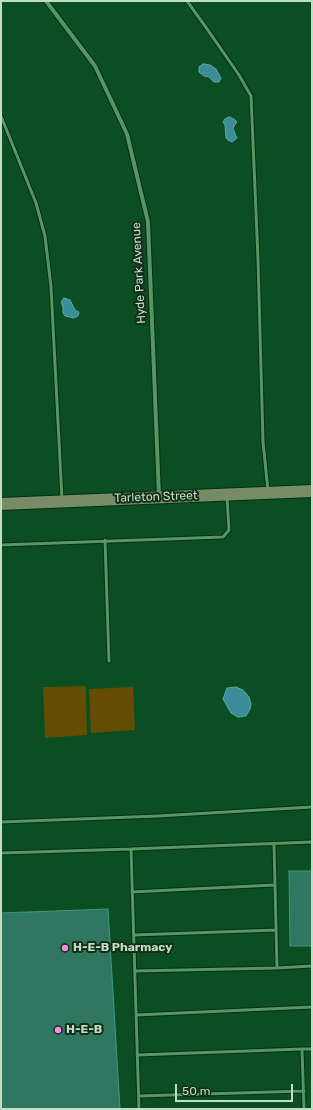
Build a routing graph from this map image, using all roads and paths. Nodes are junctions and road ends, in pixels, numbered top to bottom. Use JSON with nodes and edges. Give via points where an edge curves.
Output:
{"nodes":[{"id":1,"x":46,"y":1,"type":"edge"},
{"id":2,"x":186,"y":1,"type":"edge"},
{"id":3,"x":1,"y":116,"type":"edge"},
{"id":4,"x":312,"y":491,"type":"edge"},
{"id":5,"x":268,"y":493,"type":"junction"},
{"id":6,"x":226,"y":494,"type":"junction"},
{"id":7,"x":159,"y":497,"type":"junction"},
{"id":8,"x":62,"y":501,"type":"junction"},
{"id":9,"x":1,"y":504,"type":"edge"},
{"id":10,"x":105,"y":540,"type":"junction"},
{"id":11,"x":1,"y":545,"type":"edge"},
{"id":12,"x":109,"y":661,"type":"dead end"},
{"id":13,"x":312,"y":807,"type":"edge"},
{"id":14,"x":1,"y":822,"type":"edge"},
{"id":15,"x":312,"y":842,"type":"edge"},
{"id":16,"x":274,"y":844,"type":"junction"},
{"id":17,"x":131,"y":849,"type":"junction"},
{"id":18,"x":1,"y":853,"type":"edge"},
{"id":19,"x":274,"y":885,"type":"junction"},
{"id":20,"x":132,"y":892,"type":"junction"},
{"id":21,"x":276,"y":930,"type":"junction"},
{"id":22,"x":134,"y":935,"type":"junction"},
{"id":23,"x":312,"y":966,"type":"edge"},
{"id":24,"x":276,"y":968,"type":"junction"},
{"id":25,"x":135,"y":971,"type":"junction"},
{"id":26,"x":312,"y":1007,"type":"edge"},
{"id":27,"x":136,"y":1016,"type":"junction"},
{"id":28,"x":302,"y":1049,"type":"junction"},
{"id":29,"x":312,"y":1049,"type":"edge"},
{"id":30,"x":138,"y":1055,"type":"junction"},
{"id":31,"x":304,"y":1091,"type":"junction"},
{"id":32,"x":139,"y":1096,"type":"junction"},
{"id":33,"x":139,"y":1109,"type":"edge"},
{"id":34,"x":304,"y":1109,"type":"edge"}],
"edges":[{"from":1,"to":7,"type":"street","name":"Hyde Park Avenue","via":[[95,66],[127,134],[148,222]]},
{"from":2,"to":5,"type":"lane","via":[[214,38],[251,96],[263,442]]},
{"from":3,"to":8,"type":"lane","via":[[36,203],[45,236],[51,287]]},
{"from":4,"to":5,"type":"street","name":"Tarleton Street"},
{"from":5,"to":6,"type":"street","name":"Tarleton Street"},
{"from":6,"to":7,"type":"street","name":"Tarleton Street"},
{"from":6,"to":10,"type":"lane","via":[[229,530],[223,537]]},
{"from":7,"to":8,"type":"street","name":"Tarleton Street"},
{"from":8,"to":9,"type":"street","name":"Tarleton Street"},
{"from":10,"to":11,"type":"lane"},
{"from":10,"to":12,"type":"lane"},
{"from":13,"to":14,"type":"lane"},
{"from":15,"to":16,"type":"lane"},
{"from":16,"to":17,"type":"lane"},
{"from":16,"to":19,"type":"lane"},
{"from":17,"to":18,"type":"lane"},
{"from":17,"to":20,"type":"lane"},
{"from":19,"to":20,"type":"lane"},
{"from":19,"to":21,"type":"lane"},
{"from":20,"to":22,"type":"lane"},
{"from":21,"to":22,"type":"lane"},
{"from":21,"to":24,"type":"lane"},
{"from":22,"to":25,"type":"lane"},
{"from":23,"to":24,"type":"lane"},
{"from":24,"to":25,"type":"lane"},
{"from":25,"to":27,"type":"lane"},
{"from":26,"to":27,"type":"lane"},
{"from":27,"to":30,"type":"lane"},
{"from":28,"to":29,"type":"lane"},
{"from":28,"to":30,"type":"lane"},
{"from":28,"to":31,"type":"lane"},
{"from":30,"to":32,"type":"lane"},
{"from":31,"to":32,"type":"lane"},
{"from":31,"to":34,"type":"lane"},
{"from":32,"to":33,"type":"lane"}]}
